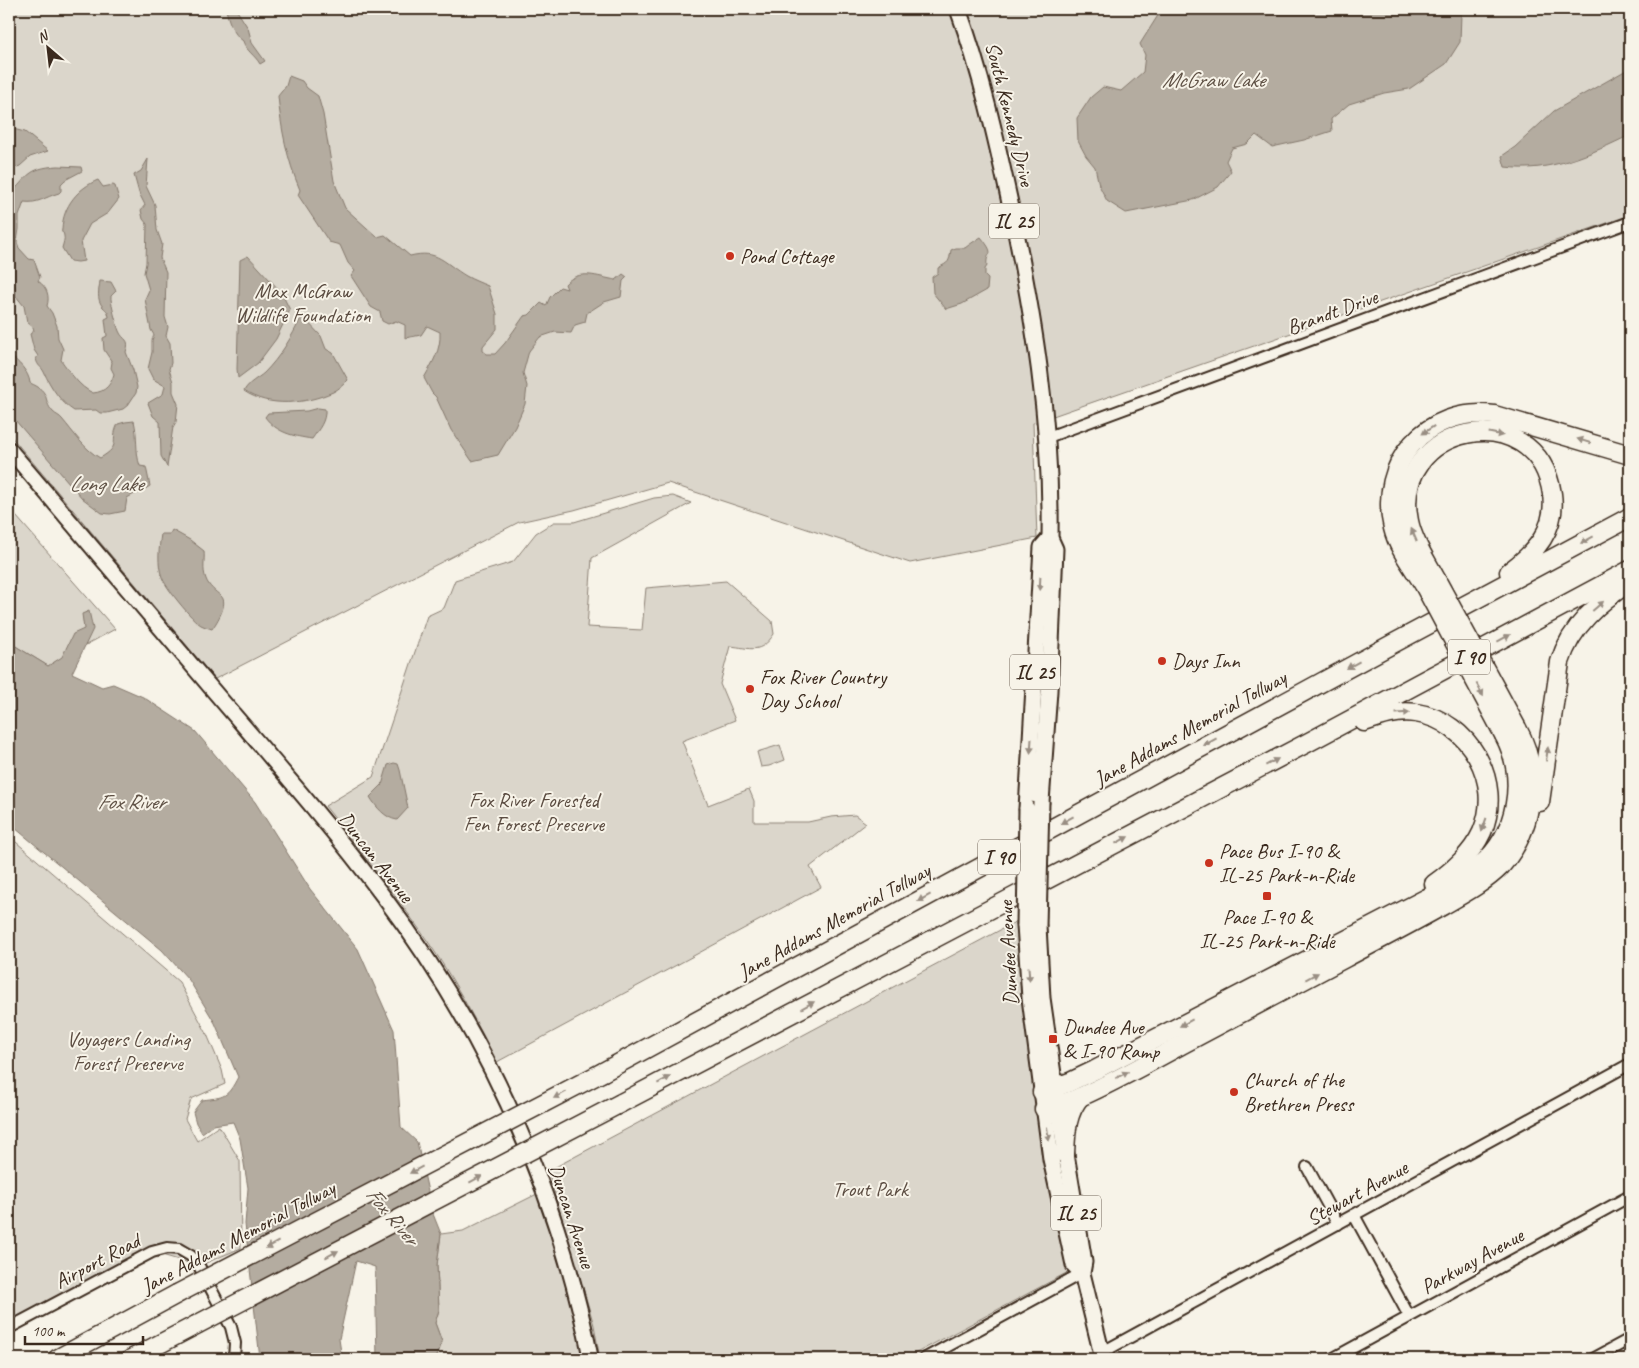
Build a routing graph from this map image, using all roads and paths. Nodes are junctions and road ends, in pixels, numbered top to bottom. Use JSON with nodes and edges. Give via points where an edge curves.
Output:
{"nodes":[{"id":1,"x":958,"y":9,"type":"edge"},
{"id":2,"x":1630,"y":222,"type":"edge"},
{"id":3,"x":1048,"y":437,"type":"junction"},
{"id":4,"x":9,"y":449,"type":"edge"},
{"id":5,"x":1630,"y":455,"type":"edge"},
{"id":6,"x":1630,"y":517,"type":"edge"},
{"id":7,"x":1630,"y":570,"type":"edge"},
{"id":8,"x":1430,"y":582,"type":"junction"},
{"id":9,"x":1630,"y":582,"type":"edge"},
{"id":10,"x":1396,"y":642,"type":"junction"},
{"id":11,"x":1510,"y":732,"type":"junction"},
{"id":12,"x":1307,"y":743,"type":"junction"},
{"id":13,"x":1422,"y":917,"type":"junction"},
{"id":14,"x":1318,"y":954,"type":"junction"},
{"id":15,"x":1630,"y":1064,"type":"edge"},
{"id":16,"x":1080,"y":1097,"type":"junction"},
{"id":17,"x":1050,"y":1098,"type":"junction"},
{"id":18,"x":1066,"y":1154,"type":"junction"},
{"id":19,"x":1307,"y":1167,"type":"dead end"},
{"id":20,"x":1630,"y":1196,"type":"edge"},
{"id":21,"x":1354,"y":1215,"type":"junction"},
{"id":22,"x":1338,"y":1224,"type":"junction"},
{"id":23,"x":1082,"y":1273,"type":"junction"},
{"id":24,"x":1410,"y":1316,"type":"junction"},
{"id":25,"x":9,"y":1328,"type":"edge"},
{"id":26,"x":1630,"y":1339,"type":"edge"},
{"id":27,"x":1102,"y":1356,"type":"edge"},
{"id":28,"x":1597,"y":1358,"type":"edge"},
{"id":29,"x":57,"y":1359,"type":"edge"},
{"id":30,"x":132,"y":1359,"type":"edge"},
{"id":31,"x":234,"y":1359,"type":"edge"},
{"id":32,"x":591,"y":1359,"type":"edge"},
{"id":33,"x":924,"y":1359,"type":"edge"},
{"id":34,"x":1332,"y":1359,"type":"edge"}],
"edges":[{"from":1,"to":3,"type":"main road","name":"South Kennedy Drive","number":"IL 25","via":[[996,137],[1021,254]]},
{"from":2,"to":3,"type":"street","name":"Brandt Drive"},
{"from":3,"to":17,"type":"main road","name":"Dundee Avenue","number":"IL 25","bridge":true,"via":[[1050,538],[1055,549],[1048,691],[1034,806],[1032,925]]},
{"from":4,"to":32,"type":"street","name":"Duncan Avenue","via":[[344,847],[393,910],[442,983],[491,1068],[537,1168],[566,1254]]},
{"from":5,"to":8,"type":"highway","one_way":true,"via":[[1494,415],[1458,416],[1431,428],[1412,444],[1400,461],[1391,495],[1395,534],[1403,550]]},
{"from":6,"to":10,"type":"highway","name":"Jane Addams Memorial Tollway","number":"I 90","one_way":true},
{"from":12,"to":7,"type":"highway","number":"I 90","one_way":true},
{"from":8,"to":10,"type":"highway","one_way":true,"via":[[1407,506],[1408,491],[1416,469],[1446,440],[1463,434],[1492,432],[1516,440],[1536,458],[1550,486],[1552,514],[1543,539],[1529,557],[1508,573]]},
{"from":8,"to":11,"type":"highway","bridge":true},
{"from":13,"to":9,"type":"highway","one_way":true,"via":[[1485,890],[1503,875],[1526,847],[1538,814],[1564,651],[1583,620]]},
{"from":10,"to":29,"type":"highway","name":"Jane Addams Memorial Tollway","number":"I 90","one_way":true,"bridge":true,"via":[[603,1072]]},
{"from":11,"to":13,"type":"highway","via":[[1528,756],[1532,787],[1528,815],[1516,843],[1502,865],[1482,883]]},
{"from":11,"to":14,"type":"highway","via":[[1516,796],[1509,827],[1493,853],[1467,876]]},
{"from":12,"to":14,"type":"highway","one_way":true,"via":[[1382,716],[1402,712],[1424,714],[1452,728],[1472,747],[1484,772],[1488,797],[1483,830],[1456,867],[1431,886]]},
{"from":30,"to":12,"type":"highway","number":"I 90","one_way":true,"bridge":true},
{"from":16,"to":13,"type":"highway","one_way":true},
{"from":14,"to":17,"type":"highway","one_way":true,"via":[[1070,1082]]},
{"from":15,"to":21,"type":"street","name":"Stewart Avenue"},
{"from":16,"to":17,"type":"highway"},
{"from":16,"to":18,"type":"highway","via":[[1066,1125]]},
{"from":17,"to":18,"type":"main road","name":"Dundee Avenue","number":"IL 25"},
{"from":17,"to":23,"type":"main road","name":"Dundee Avenue","number":"IL 25","one_way":true,"via":[[1051,1159],[1074,1265]]},
{"from":18,"to":23,"type":"main road","name":"Dundee Avenue","number":"IL 25","via":[[1084,1262]]},
{"from":19,"to":22,"type":"street"},
{"from":20,"to":24,"type":"street","name":"Parkway Avenue"},
{"from":21,"to":22,"type":"street","name":"Stewart Avenue"},
{"from":21,"to":24,"type":"street"},
{"from":22,"to":27,"type":"street","name":"Stewart Avenue"},
{"from":23,"to":27,"type":"main road","name":"Dundee Avenue","number":"IL 25"},
{"from":23,"to":33,"type":"street"},
{"from":24,"to":34,"type":"street","name":"Parkway Avenue"},
{"from":25,"to":31,"type":"street","name":"Airport Road","via":[[152,1252],[167,1248],[191,1256],[199,1266],[231,1328],[236,1344]]},
{"from":26,"to":28,"type":"street"}]}
